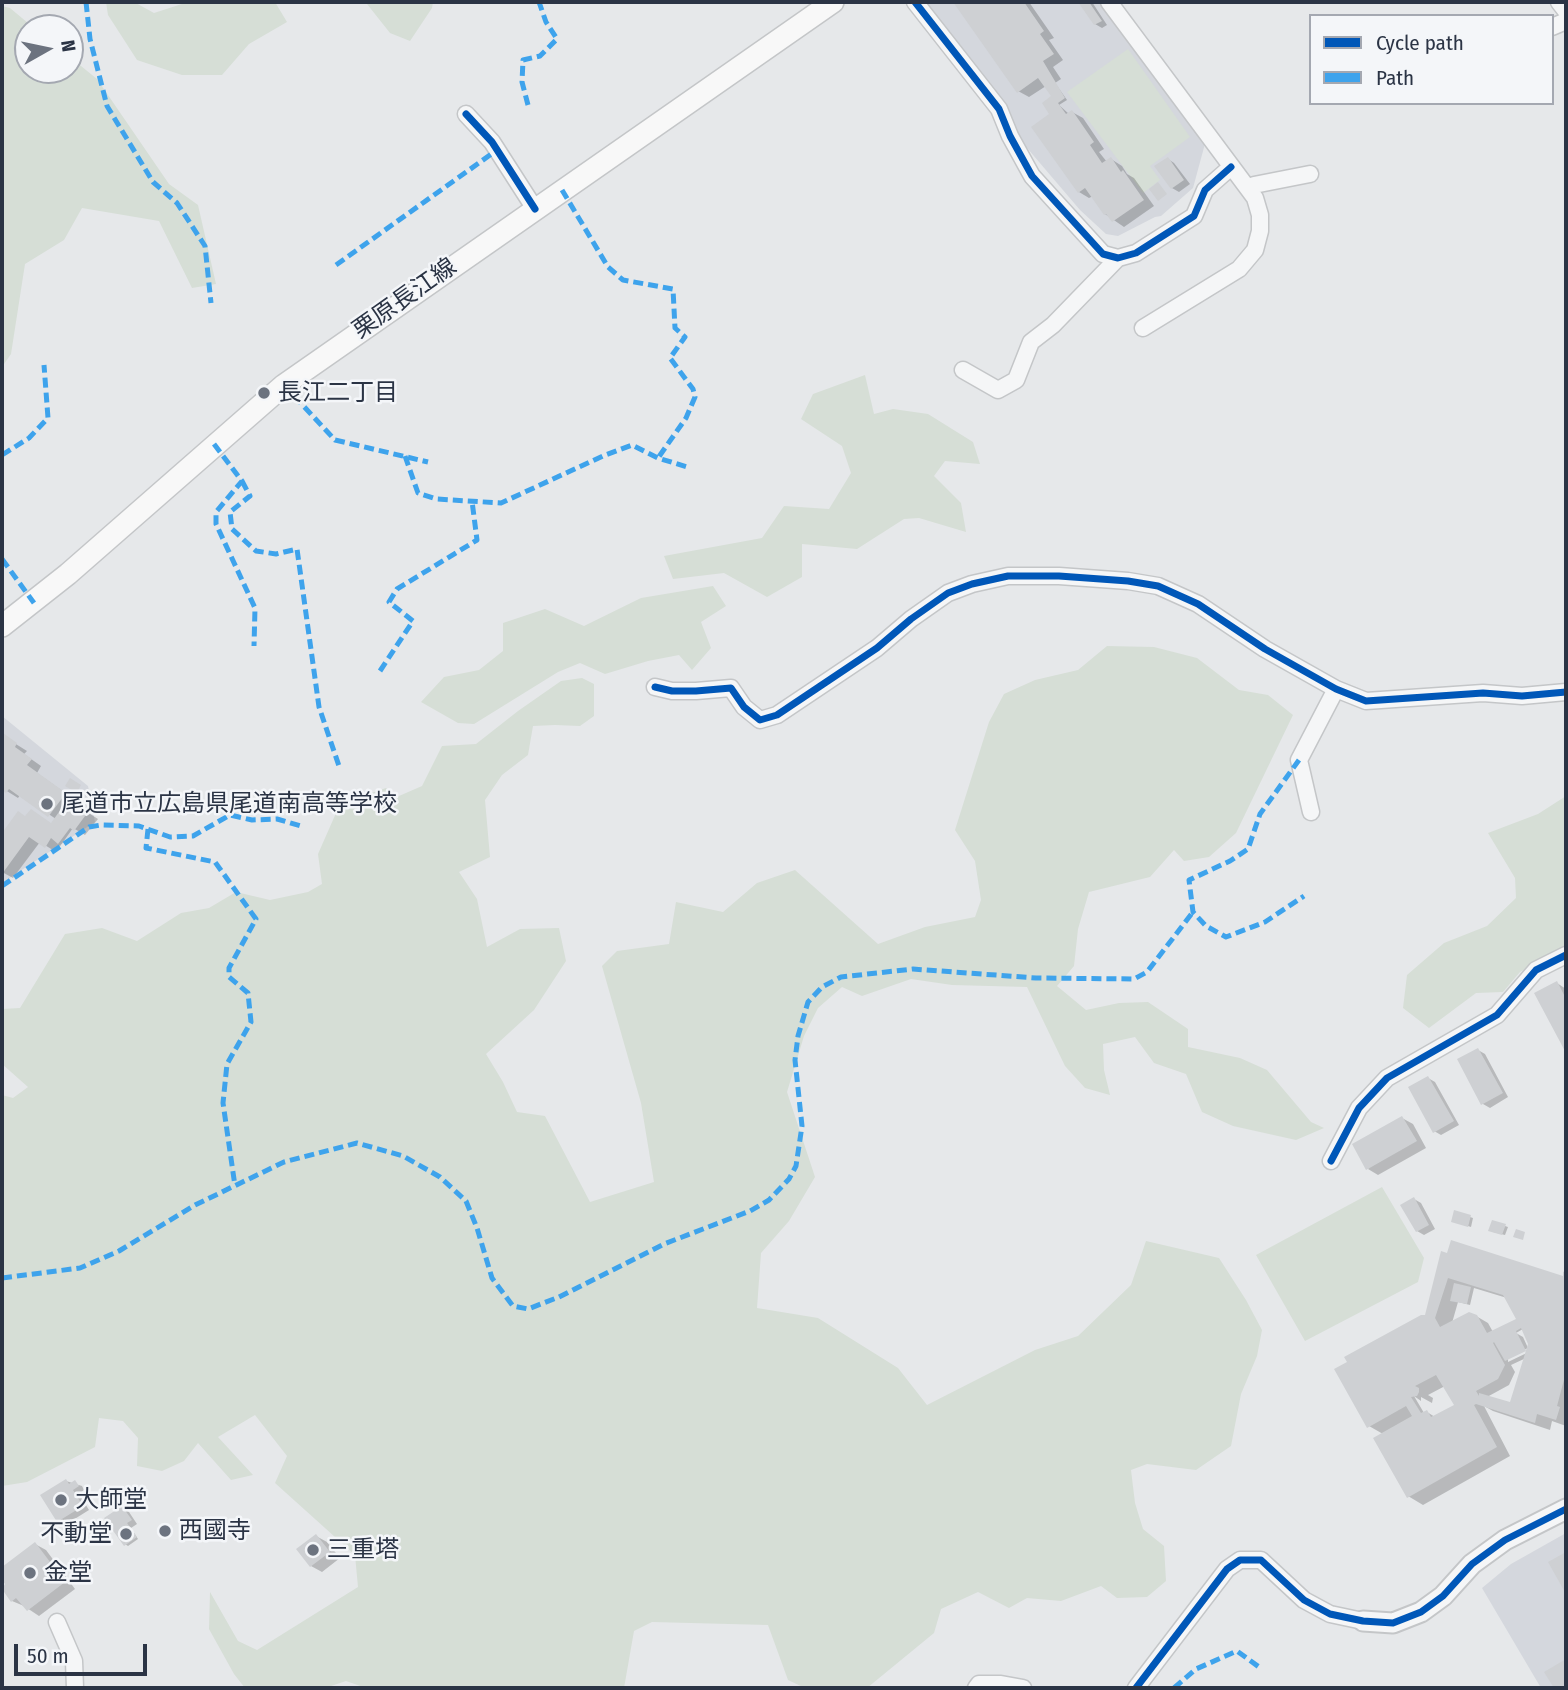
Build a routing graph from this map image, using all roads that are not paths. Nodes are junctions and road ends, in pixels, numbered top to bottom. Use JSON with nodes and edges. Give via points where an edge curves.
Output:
{"nodes":[{"id":1,"x":833,"y":2,"type":"edge"},
{"id":2,"x":915,"y":2,"type":"edge"},
{"id":3,"x":1109,"y":2,"type":"edge"},
{"id":4,"x":1559,"y":2,"type":"edge"},
{"id":5,"x":1566,"y":11,"type":"edge"},
{"id":6,"x":466,"y":114,"type":"dead end"},
{"id":7,"x":1231,"y":167,"type":"junction"},
{"id":8,"x":1310,"y":174,"type":"dead end"},
{"id":9,"x":1249,"y":190,"type":"junction"},
{"id":10,"x":535,"y":209,"type":"junction"},
{"id":11,"x":1118,"y":258,"type":"junction"},
{"id":12,"x":1143,"y":328,"type":"dead end"},
{"id":13,"x":963,"y":370,"type":"dead end"},
{"id":14,"x":2,"y":626,"type":"edge"},
{"id":15,"x":655,"y":687,"type":"dead end"},
{"id":16,"x":1336,"y":689,"type":"junction"},
{"id":17,"x":1566,"y":692,"type":"edge"},
{"id":18,"x":1311,"y":812,"type":"dead end"},
{"id":19,"x":1566,"y":955,"type":"edge"},
{"id":20,"x":1331,"y":1161,"type":"dead end"},
{"id":21,"x":1566,"y":1508,"type":"edge"},
{"id":22,"x":1363,"y":1621,"type":"joint"},
{"id":23,"x":57,"y":1622,"type":"dead end"},
{"id":24,"x":75,"y":1688,"type":"edge"},
{"id":25,"x":976,"y":1688,"type":"edge"},
{"id":26,"x":1023,"y":1688,"type":"edge"},
{"id":27,"x":1136,"y":1688,"type":"edge"}],
"edges":[{"from":1,"to":10,"type":"main road","name":"栗原長江線"},
{"from":2,"to":11,"type":"street","via":[[999,109],[1032,176],[1103,254]]},
{"from":3,"to":7,"type":"street"},
{"from":4,"to":5,"type":"street"},
{"from":6,"to":10,"type":"street","via":[[492,142]]},
{"from":7,"to":9,"type":"street"},
{"from":7,"to":11,"type":"street","via":[[1205,190],[1194,216],[1136,253]]},
{"from":8,"to":9,"type":"street"},
{"from":9,"to":12,"type":"street","via":[[1260,215],[1255,250],[1238,269]]},
{"from":10,"to":14,"type":"main road","name":"栗原長江線","via":[[284,385]]},
{"from":11,"to":13,"type":"street","via":[[1031,342],[1016,380],[998,390]]},
{"from":15,"to":16,"type":"street","via":[[672,691],[731,688],[760,720],[778,715],[948,593],[1008,576],[1059,576],[1158,586],[1198,604]]},
{"from":16,"to":17,"type":"street","via":[[1366,701]]},
{"from":16,"to":18,"type":"street","via":[[1299,760]]},
{"from":19,"to":20,"type":"street","via":[[1536,971],[1497,1015],[1387,1078],[1359,1108]]},
{"from":21,"to":22,"type":"street","via":[[1505,1540],[1421,1612],[1393,1623]]},
{"from":22,"to":27,"type":"street","via":[[1330,1614],[1304,1601],[1261,1560],[1240,1560],[1227,1569]]},
{"from":23,"to":24,"type":"street","via":[[74,1661]]},
{"from":25,"to":26,"type":"street","via":[[1001,1684]]}]}
